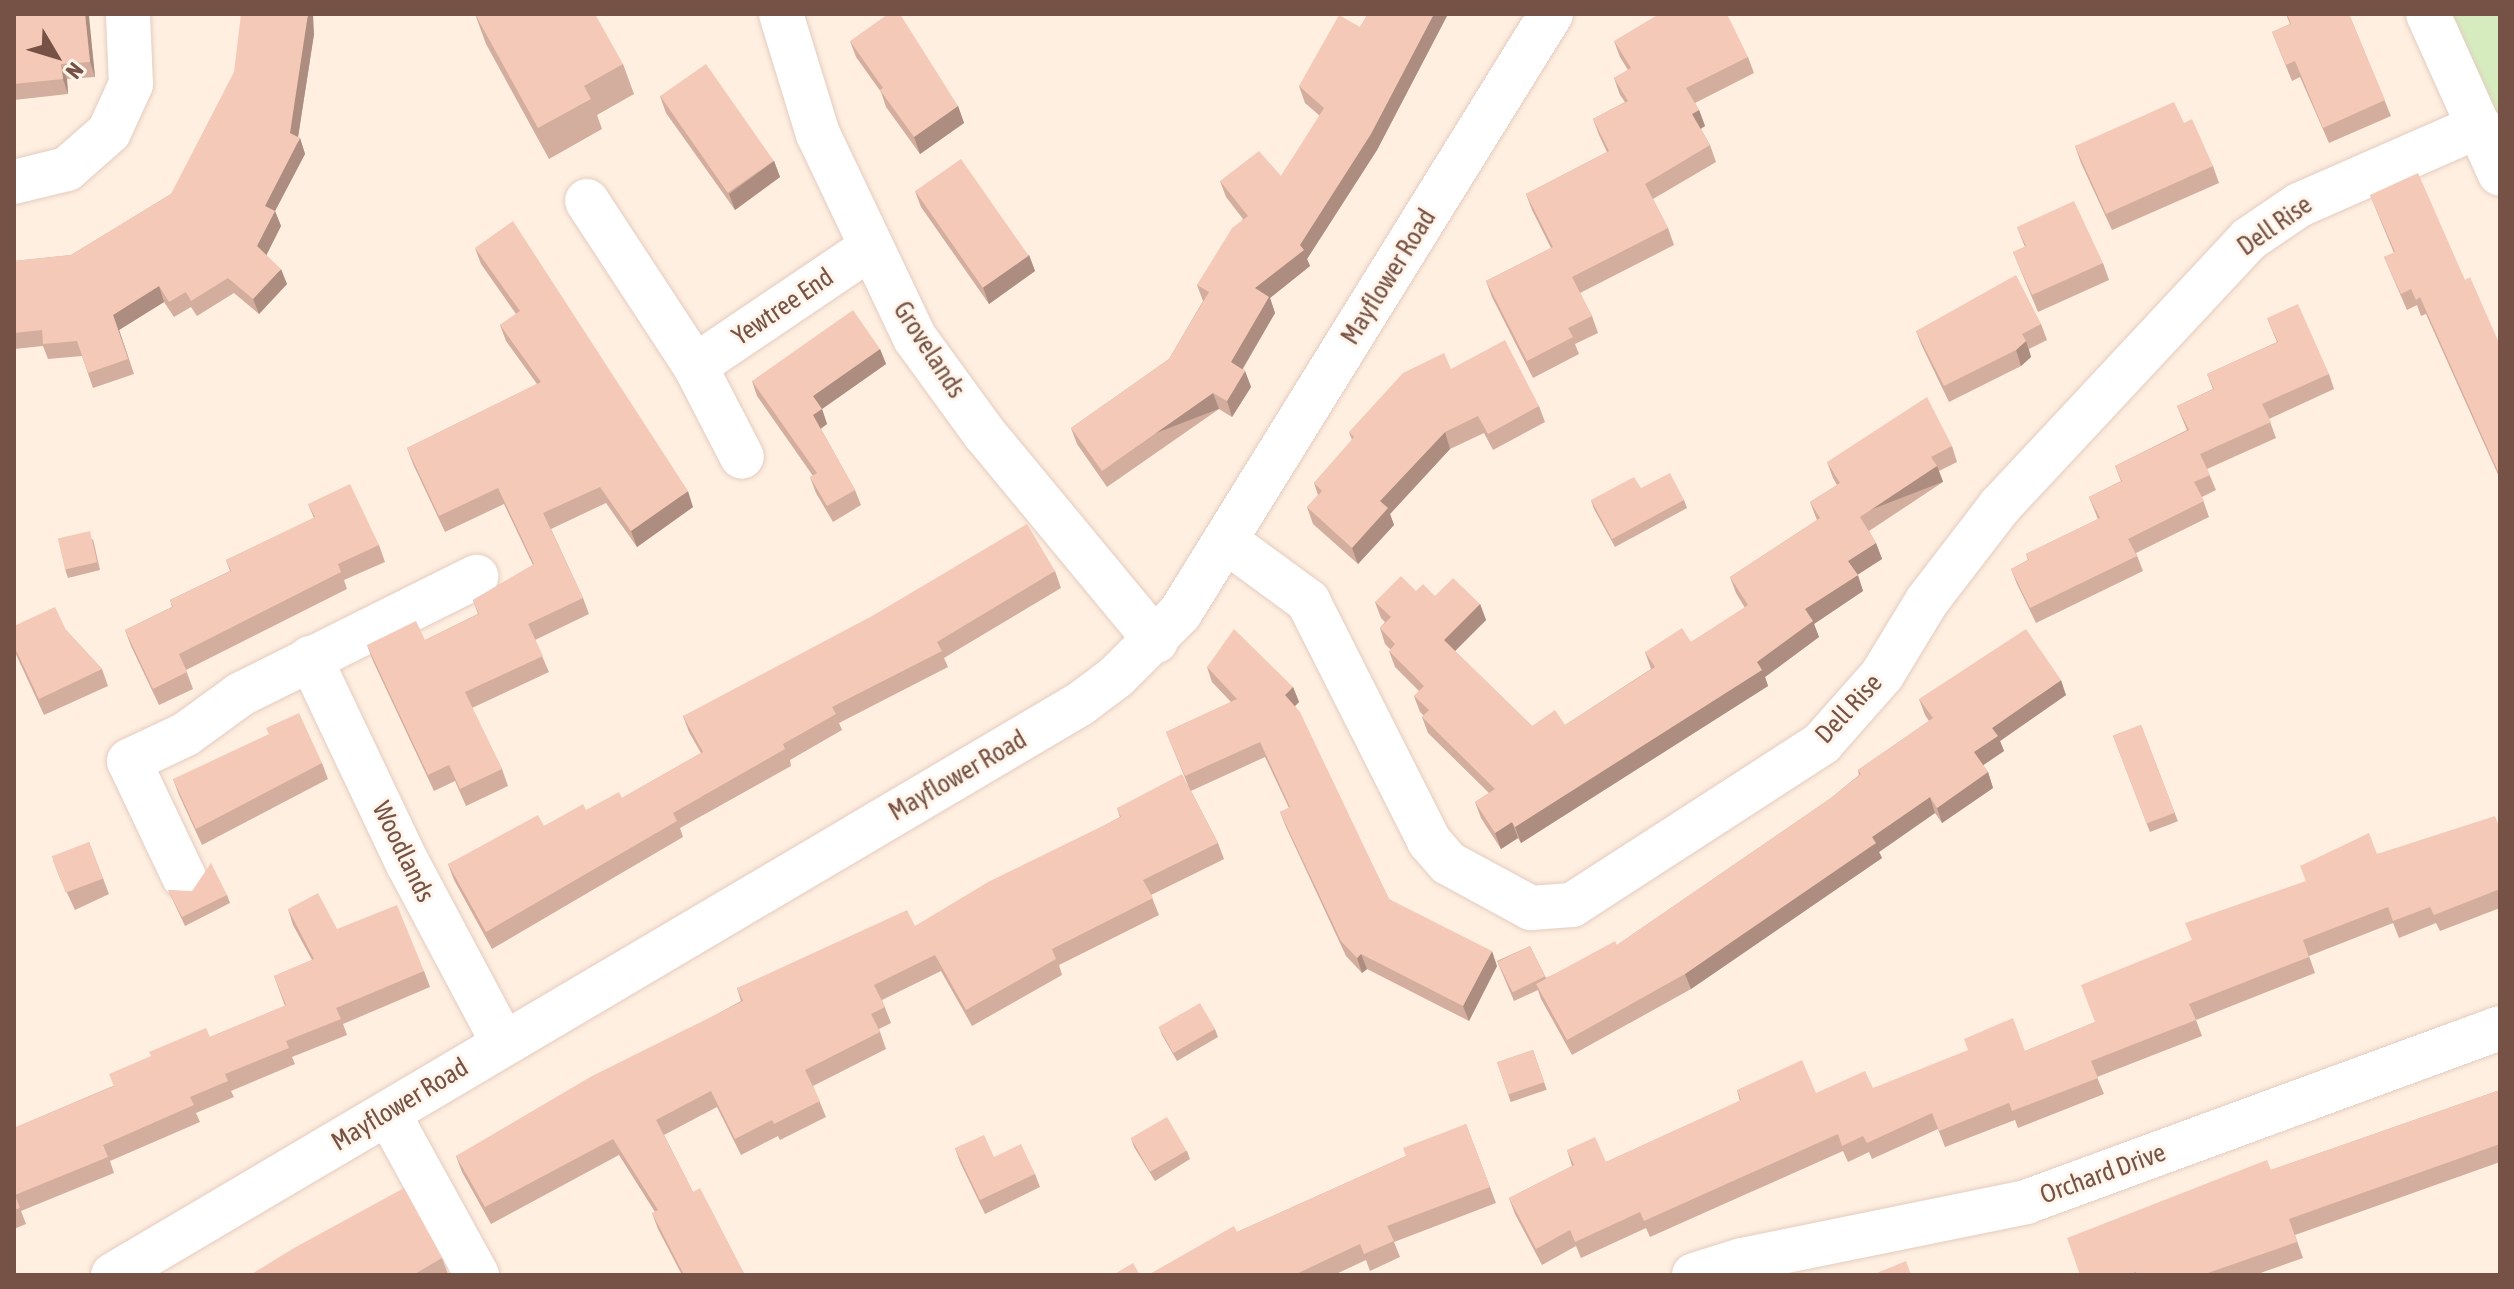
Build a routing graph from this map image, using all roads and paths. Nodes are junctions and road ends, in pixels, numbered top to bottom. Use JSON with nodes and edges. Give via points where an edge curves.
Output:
{"nodes":[{"id":1,"x":128,"y":14,"type":"edge"},
{"id":2,"x":1551,"y":14,"type":"edge"},
{"id":3,"x":2428,"y":14,"type":"edge"},
{"id":4,"x":794,"y":18,"type":"edge"},
{"id":5,"x":2479,"y":126,"type":"junction"},
{"id":6,"x":2500,"y":174,"type":"edge"},
{"id":7,"x":14,"y":182,"type":"edge"},
{"id":8,"x":587,"y":201,"type":"dead end"},
{"id":9,"x":870,"y":248,"type":"junction"},
{"id":10,"x":695,"y":366,"type":"junction"},
{"id":11,"x":742,"y":457,"type":"dead end"},
{"id":12,"x":1226,"y":541,"type":"junction"},
{"id":13,"x":476,"y":577,"type":"dead end"},
{"id":14,"x":1156,"y":641,"type":"junction"},
{"id":15,"x":310,"y":658,"type":"junction"},
{"id":16,"x":184,"y":877,"type":"dead end"},
{"id":17,"x":2500,"y":1028,"type":"edge"},
{"id":18,"x":503,"y":1043,"type":"junction"},
{"id":19,"x":388,"y":1113,"type":"junction"},
{"id":20,"x":1745,"y":1268,"type":"edge"},
{"id":21,"x":113,"y":1275,"type":"edge"},
{"id":22,"x":477,"y":1275,"type":"edge"},
{"id":23,"x":1694,"y":1275,"type":"edge"}],
"edges":[{"from":1,"to":7,"type":"street","via":[[131,84],[109,132],[67,169]]},
{"from":2,"to":12,"type":"street","name":"Mayflower Road"},
{"from":3,"to":5,"type":"street"},
{"from":4,"to":9,"type":"street","name":"Grovelands","via":[[818,134]]},
{"from":5,"to":6,"type":"street"},
{"from":5,"to":12,"type":"street","name":"Dell Rise","via":[[2311,199],[2249,239],[2000,506],[1927,601],[1882,675],[1822,743],[1572,905],[1531,908],[1448,863],[1429,841],[1308,601]]},
{"from":8,"to":10,"type":"street"},
{"from":9,"to":10,"type":"street","name":"Yewtree End"},
{"from":9,"to":14,"type":"street","name":"Grovelands","via":[[915,338],[984,433]]},
{"from":10,"to":11,"type":"street"},
{"from":12,"to":14,"type":"street","name":"Mayflower Road"},
{"from":13,"to":15,"type":"street"},
{"from":14,"to":18,"type":"street","name":"Mayflower Road","via":[[1080,704]]},
{"from":15,"to":16,"type":"street","via":[[241,694],[186,734],[129,761]]},
{"from":15,"to":18,"type":"street","name":"Woodlands","via":[[408,864]]},
{"from":17,"to":20,"type":"street","name":"Orchard Drive","via":[[2026,1202]]},
{"from":18,"to":19,"type":"street","name":"Mayflower Road"},
{"from":19,"to":21,"type":"street","name":"Mayflower Road"},
{"from":19,"to":22,"type":"street"},
{"from":20,"to":23,"type":"street","name":"Orchard Drive"}]}
